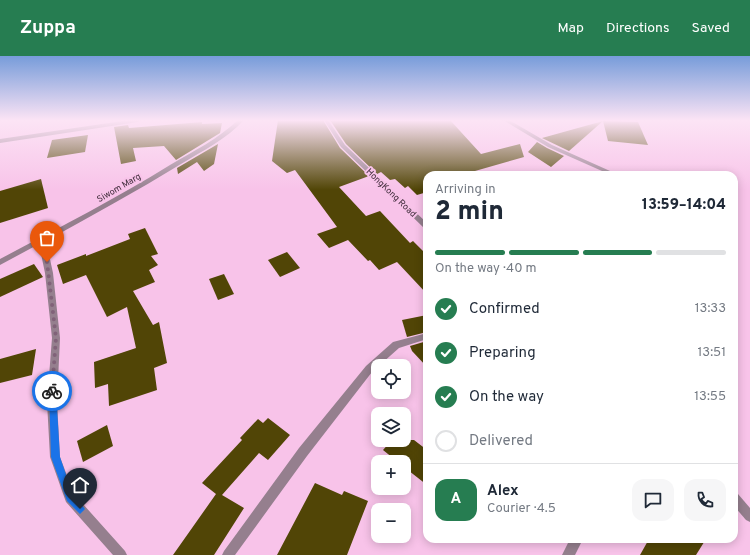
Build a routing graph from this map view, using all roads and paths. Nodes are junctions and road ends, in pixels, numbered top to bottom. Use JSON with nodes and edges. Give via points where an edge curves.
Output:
{"nodes":[{"id":1,"x":211,"y":143,"type":"edge"},
{"id":2,"x":341,"y":143,"type":"edge"},
{"id":3,"x":545,"y":143,"type":"edge"},
{"id":4,"x":607,"y":171,"type":"edge"},
{"id":5,"x":423,"y":223,"type":"edge"},
{"id":6,"x":42,"y":240,"type":"junction"},
{"id":7,"x":0,"y":262,"type":"edge"},
{"id":8,"x":423,"y":337,"type":"edge"},
{"id":9,"x":738,"y":502,"type":"edge"},
{"id":10,"x":750,"y":516,"type":"edge"},
{"id":11,"x":575,"y":543,"type":"edge"},
{"id":12,"x":121,"y":555,"type":"edge"},
{"id":13,"x":228,"y":555,"type":"edge"},
{"id":14,"x":568,"y":555,"type":"edge"}],
"edges":[{"from":1,"to":6,"type":"street","name":"Siwom Marg","via":[[135,190]]},
{"from":2,"to":5,"type":"street","name":"HongKong Road"},
{"from":3,"to":4,"type":"street"},
{"from":6,"to":7,"type":"street","name":"Siwom Marg"},
{"from":6,"to":12,"type":"street","via":[[49,273],[56,338],[52,402],[55,457],[70,498]]},
{"from":8,"to":13,"type":"street","via":[[396,345],[369,369],[303,452]]},
{"from":9,"to":10,"type":"street"},
{"from":11,"to":14,"type":"street"}]}
